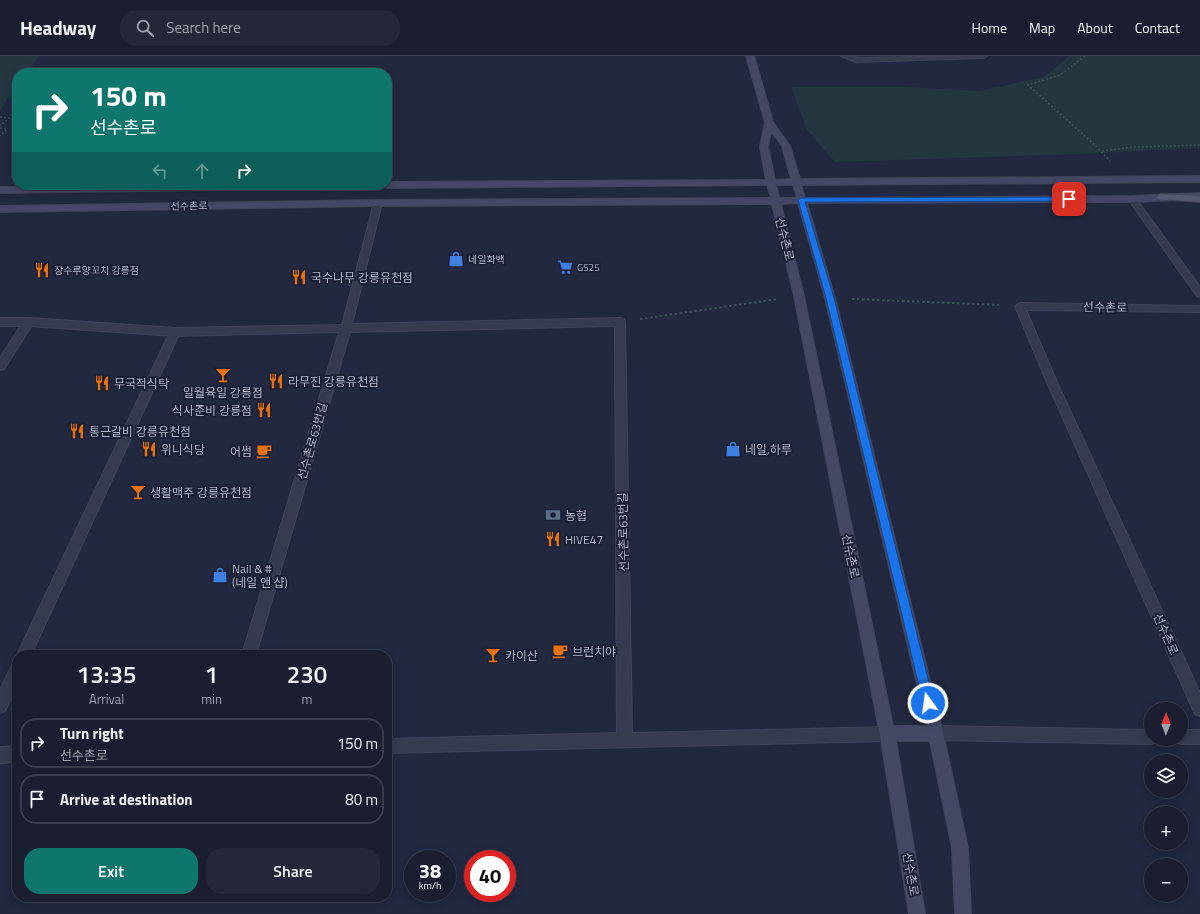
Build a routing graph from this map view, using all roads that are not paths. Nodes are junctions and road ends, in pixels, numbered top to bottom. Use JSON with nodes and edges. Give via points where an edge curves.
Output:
{"nodes":[{"id":1,"x":750,"y":56,"type":"edge"},
{"id":2,"x":846,"y":56,"type":"edge"},
{"id":3,"x":983,"y":56,"type":"edge"},
{"id":4,"x":769,"y":122,"type":"junction"},
{"id":5,"x":1200,"y":179,"type":"edge"},
{"id":6,"x":771,"y":182,"type":"junction"},
{"id":7,"x":796,"y":182,"type":"junction"},
{"id":8,"x":392,"y":185,"type":"edge"},
{"id":9,"x":0,"y":190,"type":"edge"},
{"id":10,"x":12,"y":190,"type":"edge"},
{"id":11,"x":382,"y":190,"type":"edge"},
{"id":12,"x":1200,"y":196,"type":"edge"},
{"id":13,"x":1161,"y":197,"type":"junction"},
{"id":14,"x":1132,"y":199,"type":"junction"},
{"id":15,"x":1200,"y":199,"type":"edge"},
{"id":16,"x":776,"y":200,"type":"junction"},
{"id":17,"x":801,"y":200,"type":"junction"},
{"id":18,"x":378,"y":203,"type":"junction"},
{"id":19,"x":0,"y":209,"type":"edge"},
{"id":20,"x":1200,"y":294,"type":"edge"},
{"id":21,"x":1200,"y":309,"type":"edge"},
{"id":22,"x":0,"y":322,"type":"edge"},
{"id":23,"x":29,"y":322,"type":"junction"},
{"id":24,"x":346,"y":327,"type":"junction"},
{"id":25,"x":175,"y":332,"type":"junction"},
{"id":26,"x":0,"y":366,"type":"edge"},
{"id":27,"x":26,"y":650,"type":"edge"},
{"id":28,"x":250,"y":650,"type":"edge"},
{"id":29,"x":12,"y":681,"type":"edge"},
{"id":30,"x":0,"y":706,"type":"edge"},
{"id":31,"x":1200,"y":709,"type":"edge"},
{"id":32,"x":936,"y":733,"type":"junction"},
{"id":33,"x":887,"y":734,"type":"junction"},
{"id":34,"x":1144,"y":737,"type":"edge"},
{"id":35,"x":1188,"y":737,"type":"edge"},
{"id":36,"x":1200,"y":738,"type":"edge"},
{"id":37,"x":625,"y":741,"type":"junction"},
{"id":38,"x":392,"y":746,"type":"edge"},
{"id":39,"x":12,"y":754,"type":"edge"},
{"id":40,"x":0,"y":755,"type":"edge"},
{"id":41,"x":917,"y":914,"type":"edge"},
{"id":42,"x":963,"y":914,"type":"edge"}],
"edges":[{"from":1,"to":4,"type":"street"},
{"from":2,"to":3,"type":"street","via":[[856,60]]},
{"from":4,"to":6,"type":"street","name":"선수촌로","via":[[764,147]]},
{"from":4,"to":7,"type":"street","via":[[786,146]]},
{"from":5,"to":7,"type":"street"},
{"from":6,"to":7,"type":"street"},
{"from":6,"to":8,"type":"street"},
{"from":6,"to":16,"type":"street","name":"선수촌로"},
{"from":7,"to":17,"type":"street"},
{"from":9,"to":10,"type":"street","name":"선수촌로"},
{"from":11,"to":18,"type":"street"},
{"from":12,"to":13,"type":"street"},
{"from":13,"to":14,"type":"street"},
{"from":13,"to":15,"type":"main road"},
{"from":14,"to":17,"type":"street"},
{"from":14,"to":20,"type":"street"},
{"from":16,"to":17,"type":"street","name":"선수촌로"},
{"from":16,"to":18,"type":"street","name":"선수촌로"},
{"from":16,"to":33,"type":"street","name":"선수촌로","via":[[799,296]]},
{"from":17,"to":32,"type":"street","via":[[830,298]]},
{"from":18,"to":19,"type":"street","name":"선수촌로"},
{"from":18,"to":24,"type":"street","name":"선수촌로63번길"},
{"from":21,"to":31,"type":"street","name":"선수촌로","via":[[1020,306]]},
{"from":22,"to":23,"type":"street"},
{"from":23,"to":25,"type":"street"},
{"from":23,"to":26,"type":"street"},
{"from":24,"to":25,"type":"street"},
{"from":24,"to":28,"type":"street","name":"선수촌로63번길"},
{"from":24,"to":37,"type":"street","name":"선수촌로63번길","via":[[620,322]]},
{"from":25,"to":27,"type":"street"},
{"from":29,"to":30,"type":"street"},
{"from":32,"to":33,"type":"street"},
{"from":32,"to":34,"type":"street"},
{"from":32,"to":42,"type":"street","via":[[960,848]]},
{"from":33,"to":37,"type":"street"},
{"from":33,"to":41,"type":"street","name":"선수촌로"},
{"from":35,"to":36,"type":"street"},
{"from":37,"to":38,"type":"street"},
{"from":39,"to":40,"type":"street"}]}
